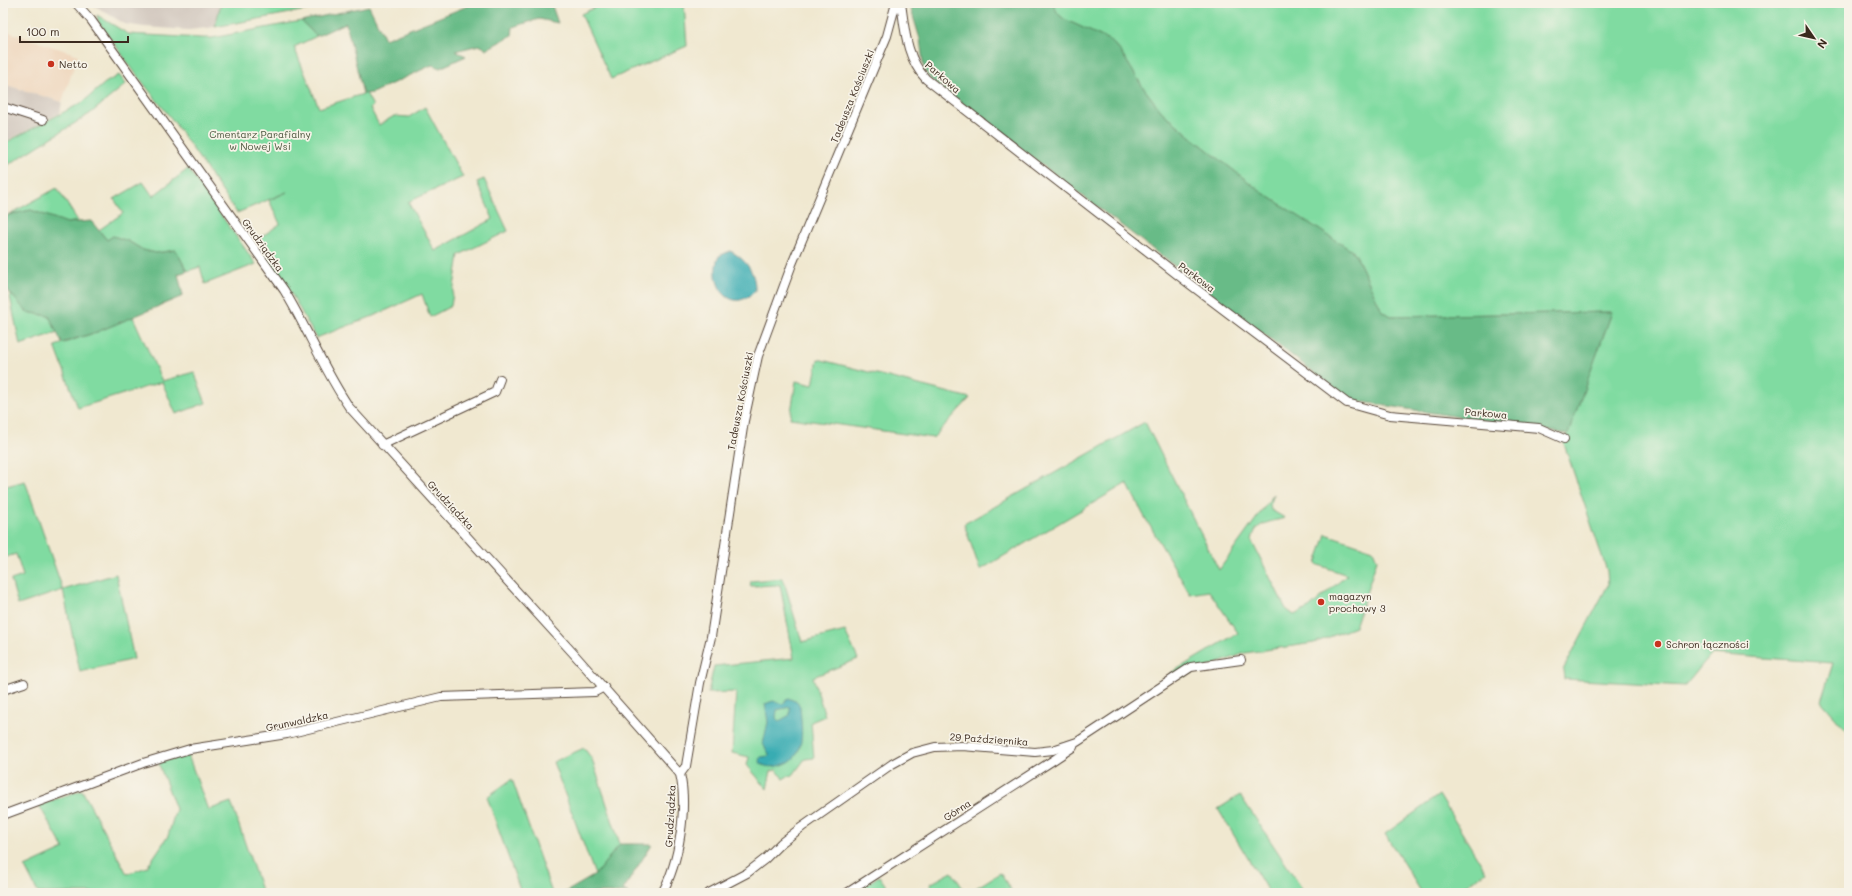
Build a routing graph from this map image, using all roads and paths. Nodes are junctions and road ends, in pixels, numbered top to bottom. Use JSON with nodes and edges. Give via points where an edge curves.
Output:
{"nodes":[{"id":1,"x":76,"y":3,"type":"edge"},
{"id":2,"x":896,"y":3,"type":"edge"},
{"id":3,"x":901,"y":3,"type":"edge"},
{"id":4,"x":3,"y":107,"type":"edge"},
{"id":5,"x":42,"y":120,"type":"dead end"},
{"id":6,"x":500,"y":379,"type":"dead end"},
{"id":7,"x":1564,"y":439,"type":"dead end"},
{"id":8,"x":382,"y":445,"type":"junction"},
{"id":9,"x":1241,"y":660,"type":"dead end"},
{"id":10,"x":24,"y":683,"type":"dead end"},
{"id":11,"x":604,"y":687,"type":"junction"},
{"id":12,"x":3,"y":690,"type":"edge"},
{"id":13,"x":1074,"y":743,"type":"junction"},
{"id":14,"x":680,"y":774,"type":"junction"},
{"id":15,"x":3,"y":815,"type":"edge"},
{"id":16,"x":714,"y":892,"type":"edge"},
{"id":17,"x":662,"y":893,"type":"edge"},
{"id":18,"x":847,"y":893,"type":"edge"}],
"edges":[{"from":1,"to":8,"type":"street","name":"Grudziądzka","via":[[91,20],[284,290],[345,401]]},
{"from":2,"to":14,"type":"street","name":"Tadeusza Kościuszki","via":[[887,36],[792,264],[758,356],[744,421],[711,637],[700,683],[686,766]]},
{"from":3,"to":7,"type":"street","name":"Parkowa","via":[[911,56],[926,79],[1347,403],[1390,415],[1539,428]]},
{"from":4,"to":5,"type":"street"},
{"from":6,"to":8,"type":"street","via":[[495,392]]},
{"from":8,"to":11,"type":"street","name":"Grudziądzka"},
{"from":9,"to":13,"type":"street","name":"29 Października","via":[[1191,667]]},
{"from":10,"to":12,"type":"street"},
{"from":11,"to":14,"type":"street","name":"Grudziądzka"},
{"from":11,"to":15,"type":"street","name":"Grunwaldzka","via":[[595,692],[441,697],[287,734],[190,749],[143,763]]},
{"from":13,"to":16,"type":"street","name":"29 Października","via":[[1053,750],[1035,752],[935,746],[912,753],[892,764],[802,827],[747,873]]},
{"from":13,"to":18,"type":"street","name":"Górna","via":[[1073,747],[1063,754]]},
{"from":14,"to":17,"type":"street","name":"Grudziądzka","via":[[683,786],[680,839],[672,870]]}]}
